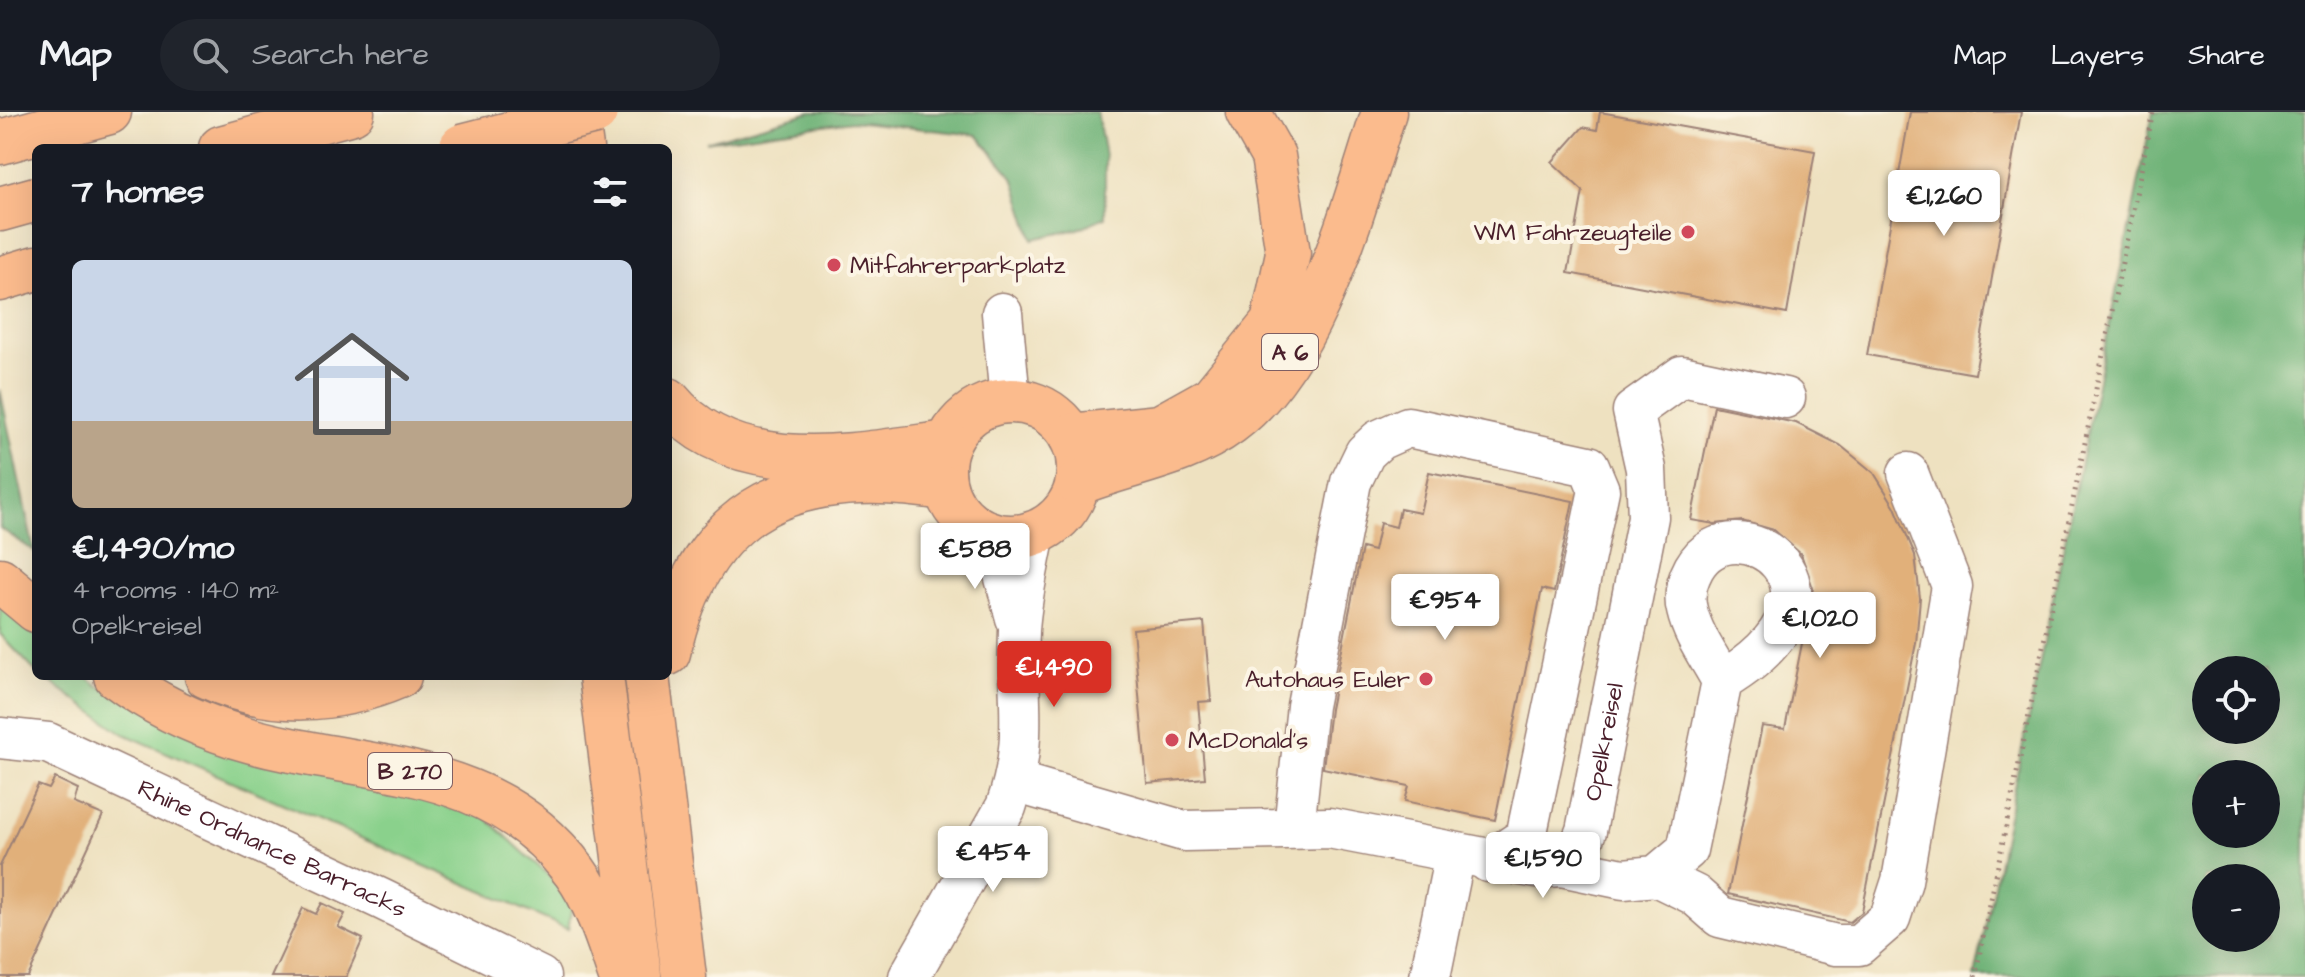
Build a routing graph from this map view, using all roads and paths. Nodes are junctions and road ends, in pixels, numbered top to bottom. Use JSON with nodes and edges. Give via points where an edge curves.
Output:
{"nodes":[{"id":1,"x":109,"y":112,"type":"edge"},
{"id":2,"x":352,"y":112,"type":"edge"},
{"id":3,"x":528,"y":112,"type":"edge"},
{"id":4,"x":576,"y":112,"type":"edge"},
{"id":5,"x":595,"y":112,"type":"edge"},
{"id":6,"x":1248,"y":112,"type":"edge"},
{"id":7,"x":1384,"y":112,"type":"edge"},
{"id":8,"x":2153,"y":112,"type":"edge"},
{"id":9,"x":0,"y":142,"type":"edge"},
{"id":10,"x":236,"y":144,"type":"edge"},
{"id":11,"x":470,"y":144,"type":"edge"},
{"id":12,"x":532,"y":144,"type":"edge"},
{"id":13,"x":580,"y":144,"type":"edge"},
{"id":14,"x":32,"y":200,"type":"edge"},
{"id":15,"x":0,"y":209,"type":"edge"},
{"id":16,"x":32,"y":269,"type":"edge"},
{"id":17,"x":0,"y":279,"type":"edge"},
{"id":18,"x":1002,"y":313,"type":"dead end"},
{"id":19,"x":1785,"y":398,"type":"dead end"},
{"id":20,"x":1010,"y":400,"type":"junction"},
{"id":21,"x":672,"y":405,"type":"edge"},
{"id":22,"x":1071,"y":436,"type":"junction"},
{"id":23,"x":948,"y":443,"type":"junction"},
{"id":24,"x":1908,"y":473,"type":"dead end"},
{"id":25,"x":1078,"y":483,"type":"junction"},
{"id":26,"x":945,"y":488,"type":"junction"},
{"id":27,"x":1014,"y":534,"type":"junction"},
{"id":28,"x":0,"y":580,"type":"edge"},
{"id":29,"x":32,"y":607,"type":"edge"},
{"id":30,"x":672,"y":637,"type":"edge"},
{"id":31,"x":121,"y":680,"type":"edge"},
{"id":32,"x":215,"y":680,"type":"edge"},
{"id":33,"x":386,"y":680,"type":"edge"},
{"id":34,"x":602,"y":680,"type":"edge"},
{"id":35,"x":647,"y":680,"type":"edge"},
{"id":36,"x":663,"y":680,"type":"edge"},
{"id":37,"x":1722,"y":681,"type":"dead end"},
{"id":38,"x":0,"y":738,"type":"edge"},
{"id":39,"x":656,"y":749,"type":"junction"},
{"id":40,"x":1015,"y":782,"type":"junction"},
{"id":41,"x":1294,"y":828,"type":"junction"},
{"id":42,"x":1472,"y":858,"type":"junction"},
{"id":43,"x":1561,"y":866,"type":"junction"},
{"id":44,"x":1656,"y":876,"type":"junction"},
{"id":45,"x":540,"y":977,"type":"edge"},
{"id":46,"x":621,"y":977,"type":"edge"},
{"id":47,"x":640,"y":977,"type":"edge"},
{"id":48,"x":684,"y":977,"type":"edge"},
{"id":49,"x":909,"y":977,"type":"edge"},
{"id":50,"x":1430,"y":977,"type":"edge"},
{"id":51,"x":1975,"y":977,"type":"edge"}],
"edges":[{"from":1,"to":9,"type":"main road"},
{"from":2,"to":10,"type":"main road"},
{"from":3,"to":12,"type":"main road"},
{"from":4,"to":13,"type":"main road"},
{"from":5,"to":11,"type":"main road","bridge":true},
{"from":6,"to":22,"type":"main road","via":[[1273,156],[1288,253],[1273,323],[1212,398],[1160,427]]},
{"from":7,"to":25,"type":"main road","number":"A 6","via":[[1330,275],[1275,381],[1229,424],[1161,459]]},
{"from":8,"to":51,"type":"path"},
{"from":14,"to":15,"type":"main road"},
{"from":16,"to":17,"type":"main road"},
{"from":18,"to":20,"type":"street"},
{"from":19,"to":43,"type":"street","name":"Opelkreisel","via":[[1682,376],[1633,411],[1646,469],[1648,517],[1586,831],[1578,851]]},
{"from":20,"to":22,"type":"main road","via":[[1056,417]]},
{"from":20,"to":23,"type":"main road","via":[[984,406],[962,421]]},
{"from":21,"to":23,"type":"main road","via":[[690,426],[715,439],[773,456]]},
{"from":22,"to":25,"type":"main road"},
{"from":23,"to":26,"type":"main road"},
{"from":24,"to":44,"type":"street","via":[[1952,586],[1902,881],[1890,918],[1859,945],[1836,945],[1720,917],[1695,895]]},
{"from":25,"to":27,"type":"main road","via":[[1070,504],[1055,521]]},
{"from":26,"to":27,"type":"main road","via":[[964,517]]},
{"from":26,"to":30,"type":"main road","via":[[900,482],[810,486],[763,503],[727,530],[701,564],[682,598]]},
{"from":27,"to":40,"type":"street","via":[[1022,719]]},
{"from":28,"to":29,"type":"main road"},
{"from":31,"to":46,"type":"main road","number":"B 270","via":[[188,720],[237,737],[410,771],[469,789],[512,810],[577,874]]},
{"from":32,"to":33,"type":"main road","via":[[235,690],[280,698],[326,698]]},
{"from":34,"to":47,"type":"main road"},
{"from":35,"to":39,"type":"main road"},
{"from":36,"to":39,"type":"main road"},
{"from":37,"to":44,"type":"street","via":[[1687,850]]},
{"from":38,"to":45,"type":"street","name":"Rhine Ordnance Barracks","via":[[48,743]]},
{"from":39,"to":48,"type":"main road"},
{"from":40,"to":41,"type":"street","via":[[1184,831]]},
{"from":40,"to":49,"type":"street","via":[[1006,807]]},
{"from":41,"to":42,"type":"street","via":[[1329,828]]},
{"from":41,"to":42,"type":"street","via":[[1307,706],[1351,482],[1365,453],[1408,427],[1589,466],[1599,490],[1526,837]]},
{"from":42,"to":43,"type":"street","via":[[1536,868]]},
{"from":42,"to":50,"type":"street"},
{"from":43,"to":44,"type":"street","via":[[1623,879]]}]}
